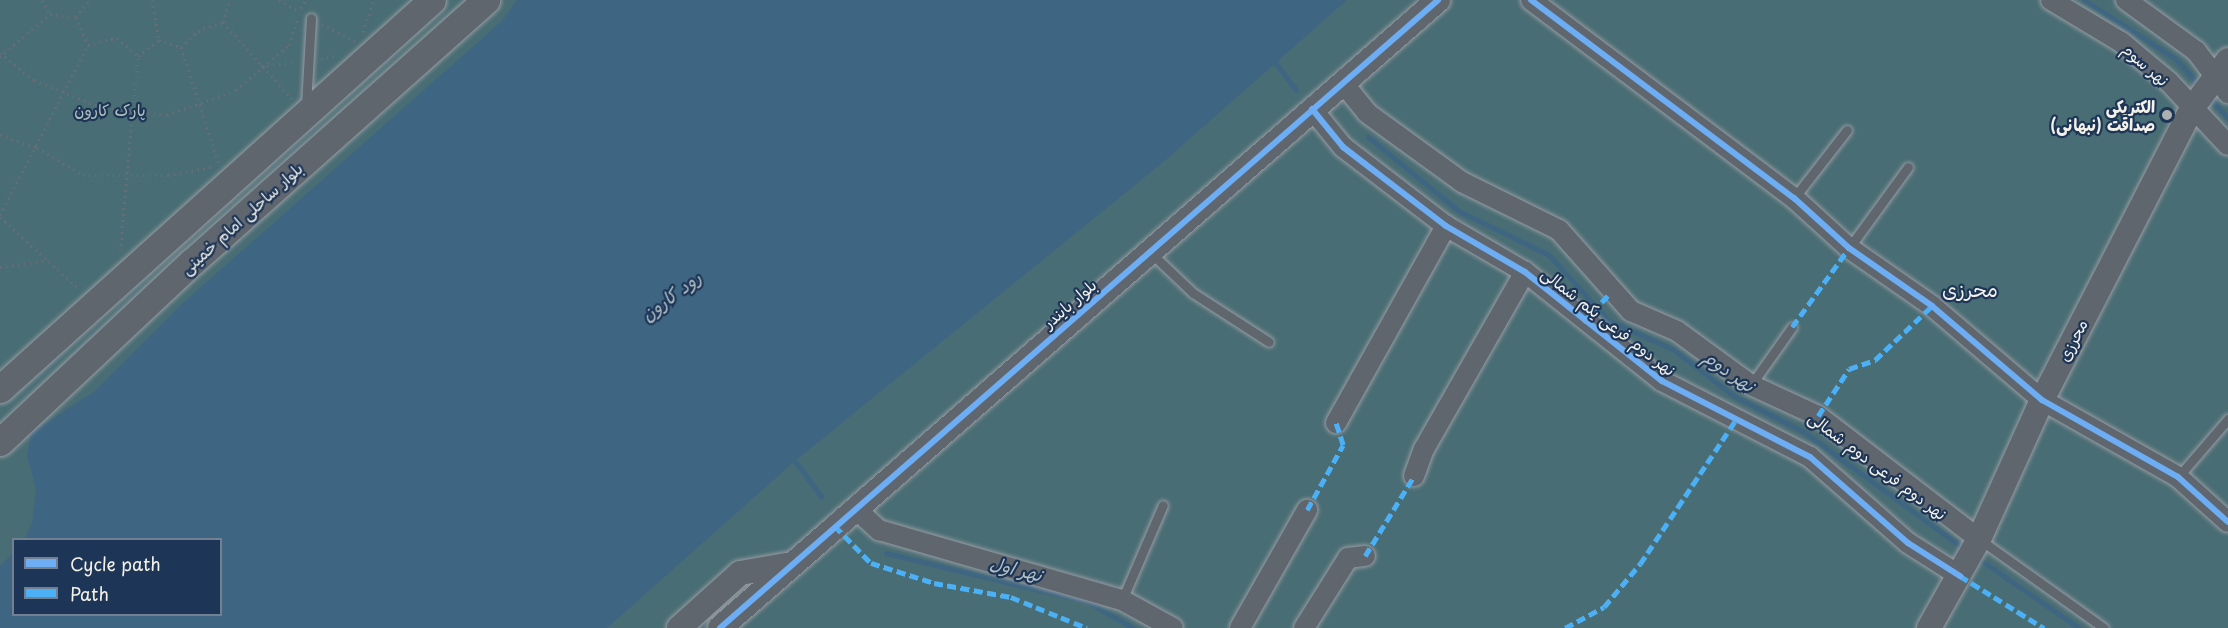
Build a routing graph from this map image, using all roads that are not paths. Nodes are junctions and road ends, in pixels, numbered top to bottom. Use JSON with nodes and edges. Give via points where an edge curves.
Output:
{"nodes":[{"id":1,"x":432,"y":0,"type":"edge"},
{"id":2,"x":486,"y":0,"type":"edge"},
{"id":3,"x":1438,"y":0,"type":"edge"},
{"id":4,"x":1531,"y":0,"type":"edge"},
{"id":5,"x":2051,"y":0,"type":"edge"},
{"id":6,"x":2126,"y":0,"type":"edge"},
{"id":7,"x":311,"y":18,"type":"dead end"},
{"id":8,"x":1343,"y":83,"type":"junction"},
{"id":9,"x":2211,"y":87,"type":"edge"},
{"id":10,"x":1312,"y":109,"type":"junction"},
{"id":11,"x":306,"y":114,"type":"junction"},
{"id":12,"x":1847,"y":130,"type":"dead end"},
{"id":13,"x":2228,"y":144,"type":"edge"},
{"id":14,"x":1908,"y":167,"type":"dead end"},
{"id":15,"x":1794,"y":198,"type":"junction"},
{"id":16,"x":1446,"y":226,"type":"junction"},
{"id":17,"x":1849,"y":248,"type":"junction"},
{"id":18,"x":1149,"y":252,"type":"junction"},
{"id":19,"x":1525,"y":272,"type":"junction"},
{"id":20,"x":1792,"y":327,"type":"dead end"},
{"id":21,"x":1269,"y":342,"type":"dead end"},
{"id":22,"x":1751,"y":385,"type":"junction"},
{"id":23,"x":0,"y":389,"type":"edge"},
{"id":24,"x":2042,"y":400,"type":"junction"},
{"id":25,"x":2228,"y":419,"type":"edge"},
{"id":26,"x":1336,"y":423,"type":"dead end"},
{"id":27,"x":0,"y":442,"type":"edge"},
{"id":28,"x":1414,"y":476,"type":"dead end"},
{"id":29,"x":2178,"y":477,"type":"junction"},
{"id":30,"x":1163,"y":505,"type":"dead end"},
{"id":31,"x":855,"y":508,"type":"junction"},
{"id":32,"x":1307,"y":510,"type":"dead end"},
{"id":33,"x":2228,"y":522,"type":"edge"},
{"id":34,"x":1365,"y":556,"type":"dead end"},
{"id":35,"x":1970,"y":557,"type":"junction"},
{"id":36,"x":787,"y":565,"type":"junction"},
{"id":37,"x":1122,"y":600,"type":"junction"},
{"id":38,"x":679,"y":628,"type":"edge"},
{"id":39,"x":720,"y":628,"type":"edge"},
{"id":40,"x":1173,"y":628,"type":"edge"},
{"id":41,"x":1240,"y":628,"type":"edge"},
{"id":42,"x":1304,"y":628,"type":"edge"},
{"id":43,"x":1929,"y":628,"type":"edge"},
{"id":44,"x":2104,"y":628,"type":"edge"}],
"edges":[{"from":1,"to":11,"type":"main road","name":"بلوار ساحلی امام خمینی"},
{"from":2,"to":27,"type":"main road","name":"بلوار ساحلی امام خمینی","via":[[192,262]]},
{"from":3,"to":8,"type":"street","name":"بلوار بایندر"},
{"from":4,"to":15,"type":"street"},
{"from":5,"to":9,"type":"street","name":"نهر سوم","via":[[2121,42],[2169,82]]},
{"from":6,"to":9,"type":"street","via":[[2188,44]]},
{"from":7,"to":11,"type":"lane"},
{"from":8,"to":10,"type":"street","name":"بلوار بایندر"},
{"from":8,"to":22,"type":"street","name":"نهر دوم فرعی دوم شمالی","via":[[1367,113],[1462,182],[1559,230],[1631,311],[1677,331]]},
{"from":9,"to":13,"type":"street","name":"نهر سوم"},
{"from":9,"to":24,"type":"street","name":"محرزی"},
{"from":10,"to":16,"type":"street","name":"نهر دوم فرعی یکم شمالی","via":[[1343,147]]},
{"from":10,"to":18,"type":"street","name":"بلوار بایندر"},
{"from":11,"to":23,"type":"main road","name":"بلوار ساحلی امام خمینی"},
{"from":12,"to":15,"type":"lane"},
{"from":14,"to":17,"type":"lane"},
{"from":15,"to":17,"type":"street"},
{"from":16,"to":19,"type":"street","name":"نهر دوم فرعی یکم شمالی"},
{"from":16,"to":26,"type":"street"},
{"from":17,"to":24,"type":"street","via":[[1932,306]]},
{"from":18,"to":21,"type":"lane","via":[[1193,293]]},
{"from":18,"to":31,"type":"street","name":"بلوار بایندر"},
{"from":19,"to":28,"type":"street","via":[[1424,449]]},
{"from":19,"to":35,"type":"street","name":"نهر دوم فرعی یکم شمالی","via":[[1662,381],[1810,457],[1908,543]]},
{"from":20,"to":22,"type":"lane"},
{"from":22,"to":35,"type":"street","name":"نهر دوم فرعی دوم شمالی","via":[[1818,416]]},
{"from":24,"to":29,"type":"street"},
{"from":24,"to":35,"type":"street","name":"محرزی"},
{"from":25,"to":29,"type":"lane"},
{"from":29,"to":33,"type":"street"},
{"from":30,"to":37,"type":"lane"},
{"from":31,"to":36,"type":"street","name":"بلوار بایندر"},
{"from":31,"to":37,"type":"street","via":[[879,530]]},
{"from":32,"to":41,"type":"street"},
{"from":34,"to":42,"type":"street","via":[[1348,558]]},
{"from":35,"to":43,"type":"street","name":"محرزی"},
{"from":35,"to":44,"type":"lane"},
{"from":36,"to":38,"type":"street","via":[[740,573]]},
{"from":36,"to":39,"type":"street","name":"بلوار بایندر"},
{"from":37,"to":40,"type":"street"}]}
